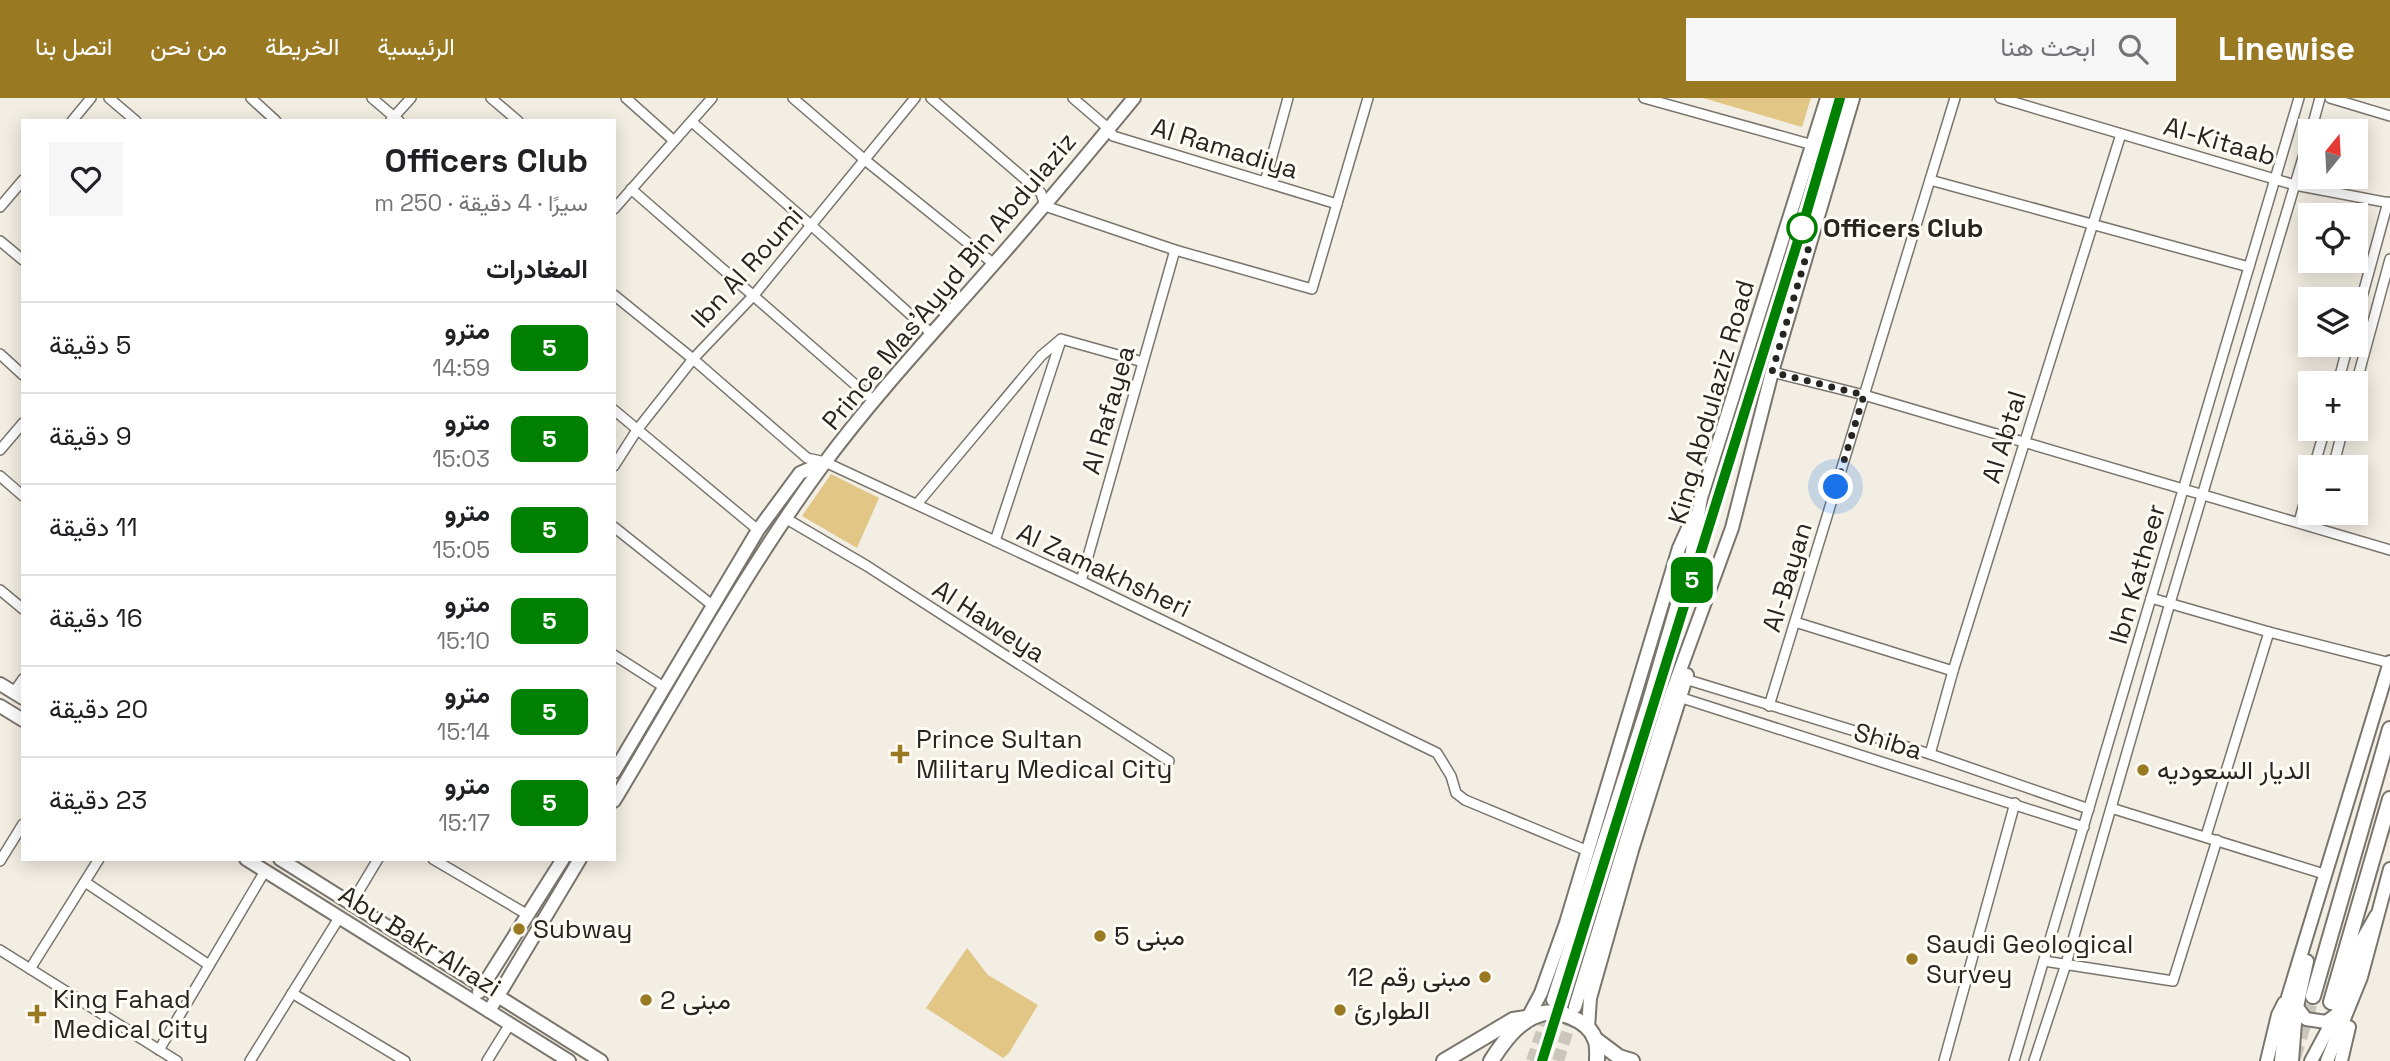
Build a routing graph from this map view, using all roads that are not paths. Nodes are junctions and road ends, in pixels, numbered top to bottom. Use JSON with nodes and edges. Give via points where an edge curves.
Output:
{"nodes":[{"id":1,"x":91,"y":98,"type":"edge"},
{"id":2,"x":109,"y":98,"type":"edge"},
{"id":3,"x":251,"y":98,"type":"edge"},
{"id":4,"x":372,"y":98,"type":"edge"},
{"id":5,"x":411,"y":98,"type":"edge"},
{"id":6,"x":626,"y":98,"type":"edge"},
{"id":7,"x":712,"y":98,"type":"edge"},
{"id":8,"x":793,"y":98,"type":"edge"},
{"id":9,"x":915,"y":98,"type":"edge"},
{"id":10,"x":931,"y":98,"type":"edge"},
{"id":11,"x":1073,"y":98,"type":"edge"},
{"id":12,"x":1134,"y":98,"type":"edge"},
{"id":13,"x":1288,"y":98,"type":"edge"},
{"id":14,"x":1368,"y":98,"type":"edge"},
{"id":15,"x":1644,"y":98,"type":"edge"},
{"id":16,"x":1827,"y":98,"type":"edge"},
{"id":17,"x":1853,"y":98,"type":"edge"},
{"id":18,"x":1955,"y":98,"type":"edge"},
{"id":19,"x":2000,"y":98,"type":"edge"},
{"id":20,"x":2299,"y":98,"type":"edge"},
{"id":21,"x":2320,"y":98,"type":"edge"},
{"id":22,"x":2330,"y":98,"type":"edge"},
{"id":23,"x":497,"y":100,"type":"edge"},
{"id":24,"x":2390,"y":116,"type":"edge"},
{"id":25,"x":74,"y":119,"type":"edge"},
{"id":26,"x":134,"y":119,"type":"edge"},
{"id":27,"x":274,"y":119,"type":"edge"},
{"id":28,"x":395,"y":119,"type":"edge"},
{"id":29,"x":516,"y":119,"type":"edge"},
{"id":30,"x":2314,"y":119,"type":"edge"},
{"id":31,"x":692,"y":122,"type":"junction"},
{"id":32,"x":1109,"y":129,"type":"junction"},
{"id":33,"x":2121,"y":134,"type":"junction"},
{"id":34,"x":673,"y":140,"type":"junction"},
{"id":35,"x":1813,"y":145,"type":"junction"},
{"id":36,"x":865,"y":160,"type":"junction"},
{"id":37,"x":2298,"y":174,"type":"edge"},
{"id":38,"x":2275,"y":179,"type":"junction"},
{"id":39,"x":1930,"y":180,"type":"junction"},
{"id":40,"x":21,"y":182,"type":"edge"},
{"id":41,"x":1265,"y":182,"type":"junction"},
{"id":42,"x":2295,"y":185,"type":"junction"},
{"id":43,"x":631,"y":189,"type":"junction"},
{"id":44,"x":2389,"y":203,"type":"edge"},
{"id":45,"x":616,"y":204,"type":"edge"},
{"id":46,"x":1337,"y":205,"type":"junction"},
{"id":47,"x":1045,"y":206,"type":"junction"},
{"id":48,"x":0,"y":207,"type":"edge"},
{"id":49,"x":2093,"y":224,"type":"junction"},
{"id":50,"x":813,"y":226,"type":"junction"},
{"id":51,"x":0,"y":241,"type":"edge"},
{"id":52,"x":1175,"y":250,"type":"junction"},
{"id":53,"x":21,"y":258,"type":"edge"},
{"id":54,"x":2390,"y":259,"type":"edge"},
{"id":55,"x":994,"y":264,"type":"junction"},
{"id":56,"x":2249,"y":267,"type":"junction"},
{"id":57,"x":2365,"y":287,"type":"edge"},
{"id":58,"x":754,"y":295,"type":"junction"},
{"id":59,"x":616,"y":297,"type":"edge"},
{"id":60,"x":932,"y":334,"type":"junction"},
{"id":61,"x":1061,"y":339,"type":"junction"},
{"id":62,"x":0,"y":355,"type":"edge"},
{"id":63,"x":693,"y":359,"type":"junction"},
{"id":64,"x":1143,"y":362,"type":"junction"},
{"id":65,"x":2360,"y":371,"type":"edge"},
{"id":66,"x":21,"y":372,"type":"edge"},
{"id":67,"x":1772,"y":372,"type":"junction"},
{"id":68,"x":1864,"y":395,"type":"junction"},
{"id":69,"x":874,"y":401,"type":"junction"},
{"id":70,"x":616,"y":412,"type":"edge"},
{"id":71,"x":21,"y":426,"type":"edge"},
{"id":72,"x":638,"y":430,"type":"junction"},
{"id":73,"x":2025,"y":443,"type":"junction"},
{"id":74,"x":0,"y":450,"type":"edge"},
{"id":75,"x":825,"y":462,"type":"junction"},
{"id":76,"x":616,"y":463,"type":"edge"},
{"id":77,"x":0,"y":476,"type":"edge"},
{"id":78,"x":2184,"y":488,"type":"junction"},
{"id":79,"x":21,"y":494,"type":"edge"},
{"id":80,"x":2204,"y":494,"type":"junction"},
{"id":81,"x":1701,"y":498,"type":"junction"},
{"id":82,"x":917,"y":504,"type":"junction"},
{"id":83,"x":785,"y":518,"type":"junction"},
{"id":84,"x":2298,"y":522,"type":"edge"},
{"id":85,"x":2309,"y":525,"type":"edge"},
{"id":86,"x":2316,"y":527,"type":"joint"},
{"id":87,"x":1732,"y":528,"type":"junction"},
{"id":88,"x":616,"y":529,"type":"edge"},
{"id":89,"x":758,"y":530,"type":"junction"},
{"id":90,"x":995,"y":541,"type":"junction"},
{"id":91,"x":2390,"y":550,"type":"edge"},
{"id":92,"x":1081,"y":581,"type":"junction"},
{"id":93,"x":0,"y":590,"type":"edge"},
{"id":94,"x":2151,"y":597,"type":"junction"},
{"id":95,"x":2169,"y":603,"type":"junction"},
{"id":96,"x":712,"y":606,"type":"junction"},
{"id":97,"x":21,"y":607,"type":"edge"},
{"id":98,"x":1795,"y":622,"type":"junction"},
{"id":99,"x":2269,"y":632,"type":"junction"},
{"id":100,"x":616,"y":656,"type":"edge"},
{"id":101,"x":680,"y":660,"type":"junction"},
{"id":102,"x":2390,"y":663,"type":"edge"},
{"id":103,"x":694,"y":667,"type":"junction"},
{"id":104,"x":1954,"y":671,"type":"junction"},
{"id":105,"x":1685,"y":679,"type":"junction"},
{"id":106,"x":0,"y":684,"type":"edge"},
{"id":107,"x":664,"y":687,"type":"junction"},
{"id":108,"x":18,"y":695,"type":"edge"},
{"id":109,"x":1679,"y":697,"type":"junction"},
{"id":110,"x":0,"y":706,"type":"edge"},
{"id":111,"x":1769,"y":706,"type":"junction"},
{"id":112,"x":21,"y":719,"type":"edge"},
{"id":113,"x":2390,"y":729,"type":"edge"},
{"id":114,"x":1930,"y":754,"type":"junction"},
{"id":115,"x":1169,"y":761,"type":"dead end"},
{"id":116,"x":616,"y":764,"type":"edge"},
{"id":117,"x":616,"y":798,"type":"edge"},
{"id":118,"x":2390,"y":799,"type":"edge"},
{"id":119,"x":2015,"y":803,"type":"junction"},
{"id":120,"x":2111,"y":808,"type":"junction"},
{"id":121,"x":2089,"y":809,"type":"junction"},
{"id":122,"x":21,"y":827,"type":"edge"},
{"id":123,"x":2084,"y":827,"type":"junction"},
{"id":124,"x":2206,"y":836,"type":"junction"},
{"id":125,"x":2217,"y":840,"type":"junction"},
{"id":126,"x":1588,"y":851,"type":"junction"},
{"id":127,"x":0,"y":861,"type":"edge"},
{"id":128,"x":98,"y":861,"type":"edge"},
{"id":129,"x":249,"y":861,"type":"edge"},
{"id":130,"x":283,"y":861,"type":"edge"},
{"id":131,"x":377,"y":861,"type":"edge"},
{"id":132,"x":436,"y":861,"type":"edge"},
{"id":133,"x":562,"y":861,"type":"edge"},
{"id":134,"x":579,"y":861,"type":"edge"},
{"id":135,"x":2390,"y":869,"type":"edge"},
{"id":136,"x":265,"y":871,"type":"junction"},
{"id":137,"x":2324,"y":874,"type":"junction"},
{"id":138,"x":85,"y":882,"type":"junction"},
{"id":139,"x":351,"y":904,"type":"junction"},
{"id":140,"x":528,"y":915,"type":"junction"},
{"id":141,"x":2376,"y":916,"type":"junction"},
{"id":142,"x":339,"y":918,"type":"junction"},
{"id":143,"x":0,"y":950,"type":"edge"},
{"id":144,"x":2045,"y":961,"type":"junction"},
{"id":145,"x":2066,"y":964,"type":"junction"},
{"id":146,"x":209,"y":965,"type":"junction"},
{"id":147,"x":30,"y":969,"type":"junction"},
{"id":148,"x":2361,"y":978,"type":"junction"},
{"id":149,"x":482,"y":986,"type":"junction"},
{"id":150,"x":292,"y":993,"type":"junction"},
{"id":151,"x":499,"y":996,"type":"junction"},
{"id":152,"x":2313,"y":996,"type":"tunnel mouth"},
{"id":153,"x":1553,"y":1000,"type":"tunnel mouth"},
{"id":154,"x":473,"y":1001,"type":"junction"},
{"id":155,"x":2293,"y":1002,"type":"junction"},
{"id":156,"x":2330,"y":1002,"type":"tunnel mouth"},
{"id":157,"x":1575,"y":1007,"type":"tunnel mouth"},
{"id":158,"x":489,"y":1011,"type":"junction"},
{"id":159,"x":1530,"y":1018,"type":"junction"},
{"id":160,"x":2333,"y":1020,"type":"junction"},
{"id":161,"x":510,"y":1024,"type":"junction"},
{"id":162,"x":1592,"y":1034,"type":"junction"},
{"id":163,"x":159,"y":1050,"type":"junction"},
{"id":164,"x":177,"y":1061,"type":"edge"},
{"id":165,"x":250,"y":1061,"type":"edge"},
{"id":166,"x":405,"y":1061,"type":"edge"},
{"id":167,"x":487,"y":1061,"type":"edge"},
{"id":168,"x":569,"y":1061,"type":"edge"},
{"id":169,"x":601,"y":1061,"type":"edge"},
{"id":170,"x":1444,"y":1061,"type":"edge"},
{"id":171,"x":1490,"y":1061,"type":"edge"},
{"id":172,"x":1597,"y":1061,"type":"edge"},
{"id":173,"x":1632,"y":1061,"type":"edge"},
{"id":174,"x":1944,"y":1061,"type":"edge"},
{"id":175,"x":2014,"y":1061,"type":"edge"},
{"id":176,"x":2034,"y":1061,"type":"edge"},
{"id":177,"x":2267,"y":1061,"type":"edge"},
{"id":178,"x":2281,"y":1061,"type":"edge"},
{"id":179,"x":2292,"y":1061,"type":"edge"},
{"id":180,"x":2311,"y":1061,"type":"edge"},
{"id":181,"x":2327,"y":1061,"type":"edge"},
{"id":182,"x":2341,"y":1061,"type":"edge"}],
"edges":[{"from":1,"to":25,"type":"street"},
{"from":2,"to":26,"type":"street"},
{"from":3,"to":27,"type":"street"},
{"from":4,"to":28,"type":"street"},
{"from":5,"to":28,"type":"street"},
{"from":6,"to":34,"type":"street"},
{"from":7,"to":31,"type":"street"},
{"from":8,"to":36,"type":"street"},
{"from":9,"to":36,"type":"street","name":"Ibn Al Roumi"},
{"from":10,"to":47,"type":"street","via":[[1041,193]]},
{"from":11,"to":32,"type":"street","name":"Al Ramadiya"},
{"from":12,"to":32,"type":"main road","name":"Prince Mas'Ayyd Bin Abdulaziz"},
{"from":13,"to":41,"type":"street"},
{"from":14,"to":46,"type":"street"},
{"from":15,"to":35,"type":"street"},
{"from":16,"to":35,"type":"main road","name":"King Abdulaziz Road"},
{"from":17,"to":67,"type":"main road","name":"King Abdulaziz Road"},
{"from":18,"to":39,"type":"street","name":"Al-Bayan"},
{"from":19,"to":33,"type":"street","name":"Al-Kitaab"},
{"from":20,"to":38,"type":"street","name":"Ibn Katheer"},
{"from":21,"to":30,"type":"street","name":"Ibn Katheer"},
{"from":22,"to":24,"type":"street"},
{"from":23,"to":29,"type":"street"},
{"from":31,"to":34,"type":"street"},
{"from":31,"to":50,"type":"street"},
{"from":32,"to":41,"type":"street","name":"Al Ramadiya","via":[[1113,136]]},
{"from":32,"to":47,"type":"main road","name":"Prince Mas'Ayyd Bin Abdulaziz"},
{"from":33,"to":38,"type":"street","name":"Al-Kitaab"},
{"from":33,"to":49,"type":"street","name":"Al Abtal"},
{"from":34,"to":43,"type":"street"},
{"from":35,"to":81,"type":"main road","name":"King Abdulaziz Road"},
{"from":36,"to":50,"type":"street","name":"Ibn Al Roumi"},
{"from":36,"to":55,"type":"street"},
{"from":37,"to":42,"type":"street","name":"Ibn Katheer"},
{"from":38,"to":42,"type":"street","name":"Al-Kitaab"},
{"from":38,"to":56,"type":"street","name":"Ibn Katheer"},
{"from":39,"to":49,"type":"street"},
{"from":39,"to":68,"type":"street","name":"Al-Bayan"},
{"from":40,"to":48,"type":"street"},
{"from":41,"to":46,"type":"street","name":"Al Ramadiya"},
{"from":42,"to":44,"type":"street","name":"Al-Kitaab"},
{"from":42,"to":80,"type":"street","name":"Ibn Katheer"},
{"from":43,"to":45,"type":"street"},
{"from":43,"to":58,"type":"street"},
{"from":44,"to":57,"type":"street"},
{"from":46,"to":52,"type":"street","via":[[1312,289]]},
{"from":47,"to":52,"type":"street"},
{"from":47,"to":55,"type":"main road","name":"Prince Mas'Ayyd Bin Abdulaziz"},
{"from":49,"to":56,"type":"street"},
{"from":49,"to":73,"type":"street","name":"Al Abtal"},
{"from":50,"to":58,"type":"street","name":"Ibn Al Roumi"},
{"from":50,"to":60,"type":"street"},
{"from":51,"to":53,"type":"street"},
{"from":52,"to":64,"type":"street","name":"Al Rafayea"},
{"from":54,"to":65,"type":"street"},
{"from":55,"to":60,"type":"main road","name":"Prince Mas'Ayyd Bin Abdulaziz"},
{"from":56,"to":78,"type":"street","name":"Ibn Katheer"},
{"from":58,"to":63,"type":"street","name":"Ibn Al Roumi"},
{"from":58,"to":69,"type":"street"},
{"from":59,"to":63,"type":"street","name":"Al Zamakhsheri"},
{"from":60,"to":69,"type":"main road","name":"Prince Mas'Ayyd Bin Abdulaziz"},
{"from":61,"to":64,"type":"street"},
{"from":61,"to":82,"type":"street","via":[[1041,356]]},
{"from":61,"to":90,"type":"street"},
{"from":62,"to":66,"type":"street"},
{"from":63,"to":72,"type":"street","name":"Ibn Al Roumi"},
{"from":63,"to":75,"type":"street","name":"Al Zamakhsheri","via":[[807,458]]},
{"from":64,"to":92,"type":"street","name":"Al Rafayea"},
{"from":67,"to":68,"type":"street"},
{"from":67,"to":87,"type":"main road","name":"King Abdulaziz Road"},
{"from":68,"to":73,"type":"street"},
{"from":68,"to":98,"type":"street","name":"Al-Bayan"},
{"from":69,"to":75,"type":"main road","name":"Prince Mas'Ayyd Bin Abdulaziz"},
{"from":70,"to":72,"type":"street"},
{"from":71,"to":74,"type":"street"},
{"from":72,"to":76,"type":"street","name":"Ibn Al Roumi"},
{"from":72,"to":89,"type":"street"},
{"from":73,"to":78,"type":"street"},
{"from":73,"to":104,"type":"street","name":"Al Abtal"},
{"from":75,"to":82,"type":"street","name":"Al Zamakhsheri"},
{"from":75,"to":83,"type":"main road","name":"Prince Mas'Ayyd Bin Abdulaziz"},
{"from":75,"to":89,"type":"main road","via":[[800,473]]},
{"from":77,"to":79,"type":"street"},
{"from":78,"to":80,"type":"street"},
{"from":78,"to":94,"type":"street","name":"Ibn Katheer"},
{"from":80,"to":84,"type":"street"},
{"from":80,"to":95,"type":"street","name":"Ibn Katheer"},
{"from":81,"to":126,"type":"main road","via":[[1679,548]]},
{"from":81,"to":153,"type":"main road","name":"King Abdulaziz Road","via":[[1691,558]]},
{"from":82,"to":90,"type":"street","name":"Al Zamakhsheri"},
{"from":83,"to":103,"type":"main road","name":"Prince Mas'Ayyd Bin Abdulaziz"},
{"from":83,"to":115,"type":"street","name":"Al Haweya"},
{"from":85,"to":86,"type":"street"},
{"from":86,"to":91,"type":"street"},
{"from":87,"to":105,"type":"main road"},
{"from":87,"to":157,"type":"main road","name":"King Abdulaziz Road","via":[[1671,695]]},
{"from":88,"to":96,"type":"street"},
{"from":89,"to":96,"type":"main road"},
{"from":90,"to":92,"type":"street","name":"Al Zamakhsheri"},
{"from":92,"to":126,"type":"street","name":"Al Zamakhsheri","via":[[1437,753],[1455,793],[1465,800]]},
{"from":93,"to":97,"type":"street"},
{"from":94,"to":95,"type":"street"},
{"from":94,"to":121,"type":"street","name":"Ibn Katheer"},
{"from":95,"to":99,"type":"street"},
{"from":95,"to":120,"type":"street","name":"Ibn Katheer"},
{"from":96,"to":101,"type":"main road"},
{"from":98,"to":104,"type":"street"},
{"from":98,"to":111,"type":"street","name":"Al-Bayan"},
{"from":99,"to":102,"type":"street"},
{"from":99,"to":124,"type":"street"},
{"from":100,"to":107,"type":"street"},
{"from":101,"to":103,"type":"main road"},
{"from":101,"to":107,"type":"main road"},
{"from":102,"to":137,"type":"main road"},
{"from":103,"to":117,"type":"main road","name":"Prince Mas'Ayyd Bin Abdulaziz"},
{"from":104,"to":114,"type":"street","name":"Al Abtal"},
{"from":105,"to":109,"type":"main road"},
{"from":105,"to":111,"type":"street","name":"Shiba"},
{"from":106,"to":108,"type":"main road"},
{"from":107,"to":116,"type":"main road"},
{"from":109,"to":119,"type":"street","name":"Shiba"},
{"from":109,"to":162,"type":"main road","via":[[1590,999]]},
{"from":110,"to":112,"type":"main road"},
{"from":111,"to":114,"type":"street","name":"Shiba"},
{"from":113,"to":152,"type":"main road"},
{"from":114,"to":121,"type":"street","name":"Shiba"},
{"from":118,"to":156,"type":"main road"},
{"from":119,"to":123,"type":"street","name":"Shiba"},
{"from":119,"to":174,"type":"street"},
{"from":120,"to":124,"type":"street"},
{"from":120,"to":145,"type":"street","name":"Ibn Katheer"},
{"from":121,"to":123,"type":"street","name":"Ibn Katheer"},
{"from":122,"to":127,"type":"street"},
{"from":123,"to":144,"type":"street","name":"Ibn Katheer"},
{"from":124,"to":125,"type":"street"},
{"from":125,"to":137,"type":"street"},
{"from":125,"to":145,"type":"street","via":[[2173,981]]},
{"from":126,"to":159,"type":"main road"},
{"from":128,"to":138,"type":"street"},
{"from":129,"to":136,"type":"main road","name":"Abu Bakr Alrazi"},
{"from":130,"to":139,"type":"main road","name":"Abu Bakr Alrazi"},
{"from":131,"to":139,"type":"street"},
{"from":132,"to":140,"type":"street"},
{"from":133,"to":140,"type":"main road"},
{"from":134,"to":151,"type":"main road"},
{"from":135,"to":141,"type":"main road"},
{"from":136,"to":142,"type":"main road","name":"Abu Bakr Alrazi"},
{"from":136,"to":146,"type":"street"},
{"from":137,"to":155,"type":"main road"},
{"from":138,"to":146,"type":"street"},
{"from":138,"to":147,"type":"street"},
{"from":139,"to":149,"type":"main road","name":"Abu Bakr Alrazi"},
{"from":140,"to":149,"type":"main road"},
{"from":141,"to":148,"type":"main road"},
{"from":141,"to":160,"type":"main road","via":[[2361,942]]},
{"from":142,"to":150,"type":"street"},
{"from":142,"to":154,"type":"main road","name":"Abu Bakr Alrazi"},
{"from":143,"to":147,"type":"street"},
{"from":144,"to":145,"type":"street"},
{"from":144,"to":175,"type":"street","name":"Ibn Katheer"},
{"from":145,"to":176,"type":"street","name":"Ibn Katheer"},
{"from":146,"to":163,"type":"street"},
{"from":147,"to":163,"type":"street"},
{"from":148,"to":181,"type":"main road"},
{"from":148,"to":182,"type":"main road"},
{"from":149,"to":151,"type":"main road","name":"Abu Bakr Alrazi"},
{"from":149,"to":154,"type":"main road"},
{"from":150,"to":165,"type":"street"},
{"from":150,"to":166,"type":"street"},
{"from":151,"to":158,"type":"main road"},
{"from":151,"to":169,"type":"main road","name":"Abu Bakr Alrazi"},
{"from":154,"to":158,"type":"main road","name":"Abu Bakr Alrazi"},
{"from":155,"to":160,"type":"main road","via":[[2301,1015],[2313,1022]]},
{"from":155,"to":177,"type":"main road","via":[[2278,1015]]},
{"from":155,"to":178,"type":"main road"},
{"from":155,"to":179,"type":"main road"},
{"from":158,"to":161,"type":"main road","name":"Abu Bakr Alrazi"},
{"from":159,"to":162,"type":"main road","via":[[1552,1012]]},
{"from":159,"to":170,"type":"main road","via":[[1513,1020]]},
{"from":159,"to":171,"type":"main road"},
{"from":160,"to":180,"type":"main road"},
{"from":161,"to":167,"type":"street"},
{"from":161,"to":168,"type":"main road","name":"Abu Bakr Alrazi"},
{"from":162,"to":172,"type":"main road"},
{"from":162,"to":173,"type":"main road","via":[[1605,1049]]},
{"from":163,"to":164,"type":"street"}]}
